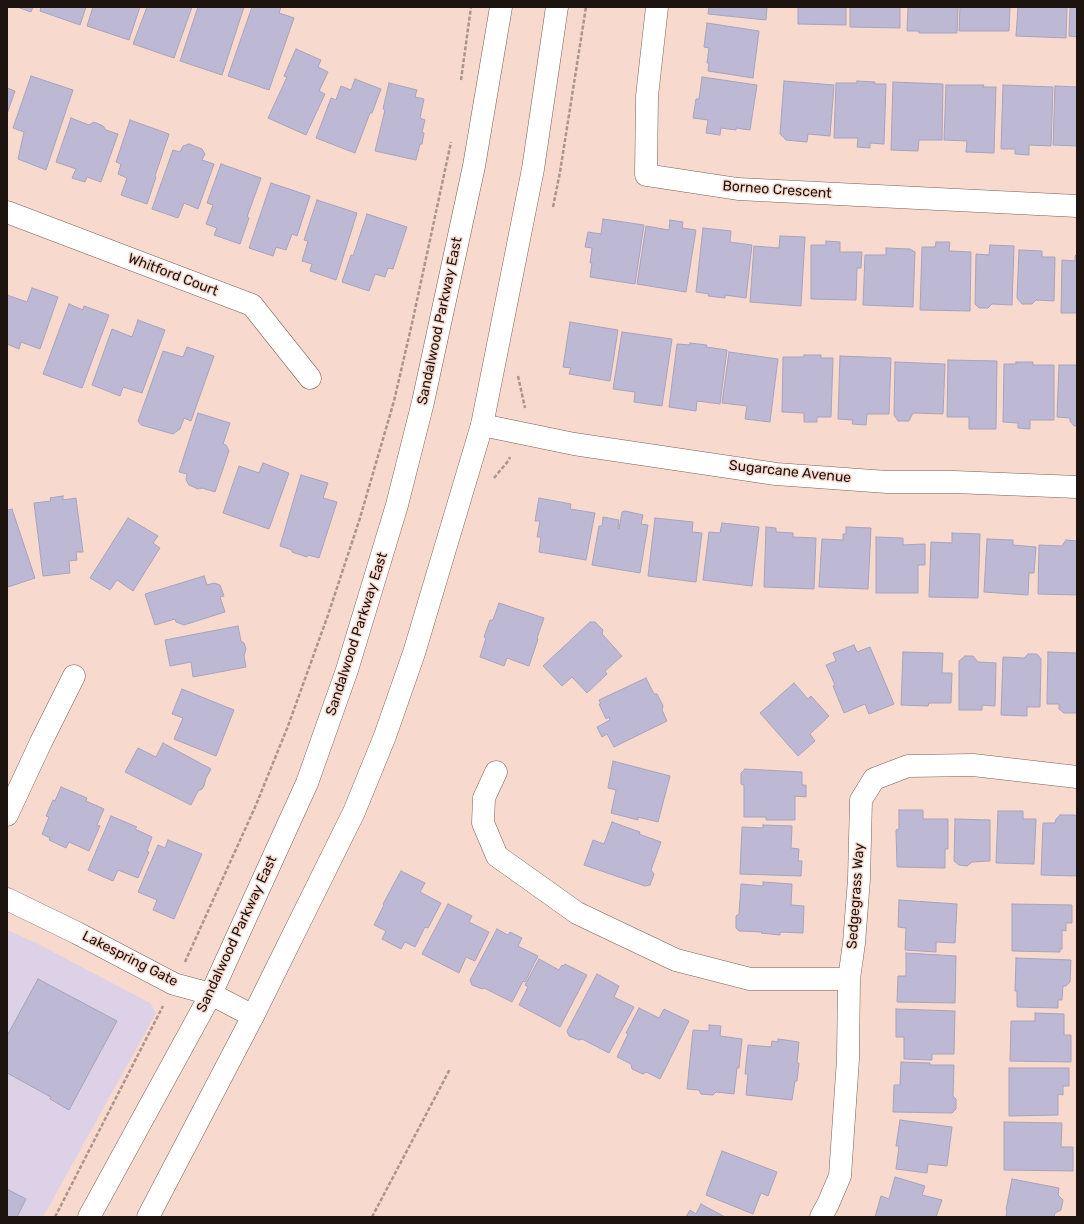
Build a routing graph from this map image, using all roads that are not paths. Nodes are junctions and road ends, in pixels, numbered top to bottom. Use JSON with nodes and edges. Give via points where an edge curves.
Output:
{"nodes":[{"id":1,"x":501,"y":7,"type":"edge"},
{"id":2,"x":557,"y":7,"type":"edge"},
{"id":3,"x":658,"y":7,"type":"edge"},
{"id":4,"x":1077,"y":206,"type":"edge"},
{"id":5,"x":7,"y":212,"type":"edge"},
{"id":6,"x":310,"y":378,"type":"dead end"},
{"id":7,"x":482,"y":425,"type":"junction"},
{"id":8,"x":1077,"y":487,"type":"edge"},
{"id":9,"x":74,"y":676,"type":"dead end"},
{"id":10,"x":496,"y":772,"type":"dead end"},
{"id":11,"x":1077,"y":777,"type":"edge"},
{"id":12,"x":7,"y":815,"type":"edge"},
{"id":13,"x":7,"y":899,"type":"edge"},
{"id":14,"x":849,"y":979,"type":"junction"},
{"id":15,"x":211,"y":994,"type":"junction"},
{"id":16,"x":253,"y":1016,"type":"junction"},
{"id":17,"x":89,"y":1217,"type":"edge"},
{"id":18,"x":148,"y":1217,"type":"edge"},
{"id":19,"x":821,"y":1217,"type":"edge"}],
"edges":[{"from":1,"to":15,"type":"street","name":"Sandalwood Parkway East","via":[[474,166],[423,402],[397,505],[347,670],[307,783]]},
{"from":2,"to":7,"type":"street","via":[[533,168]]},
{"from":3,"to":4,"type":"street","name":"Borneo Crescent","via":[[646,96],[646,176],[738,189]]},
{"from":5,"to":6,"type":"street","name":"Whitford Court","via":[[252,305]]},
{"from":7,"to":8,"type":"street","name":"Sugarcane Avenue","via":[[574,444],[776,474],[887,482]]},
{"from":7,"to":16,"type":"street","via":[[414,653],[385,736],[354,812]]},
{"from":9,"to":12,"type":"street"},
{"from":10,"to":14,"type":"street","via":[[484,798],[483,823],[497,856],[577,914],[676,960],[750,979]]},
{"from":11,"to":14,"type":"street","name":"Sedgegrass Way","via":[[972,765],[908,766],[874,779],[861,800],[859,879]]},
{"from":13,"to":15,"type":"street","name":"Lakespring Gate","via":[[174,984]]},
{"from":14,"to":19,"type":"street","name":"Sedgegrass Way","via":[[848,1059],[840,1176]]},
{"from":15,"to":16,"type":"street","name":"Lakespring Gate"},
{"from":15,"to":17,"type":"street","name":"Sandalwood Parkway East"},
{"from":16,"to":18,"type":"street"}]}
